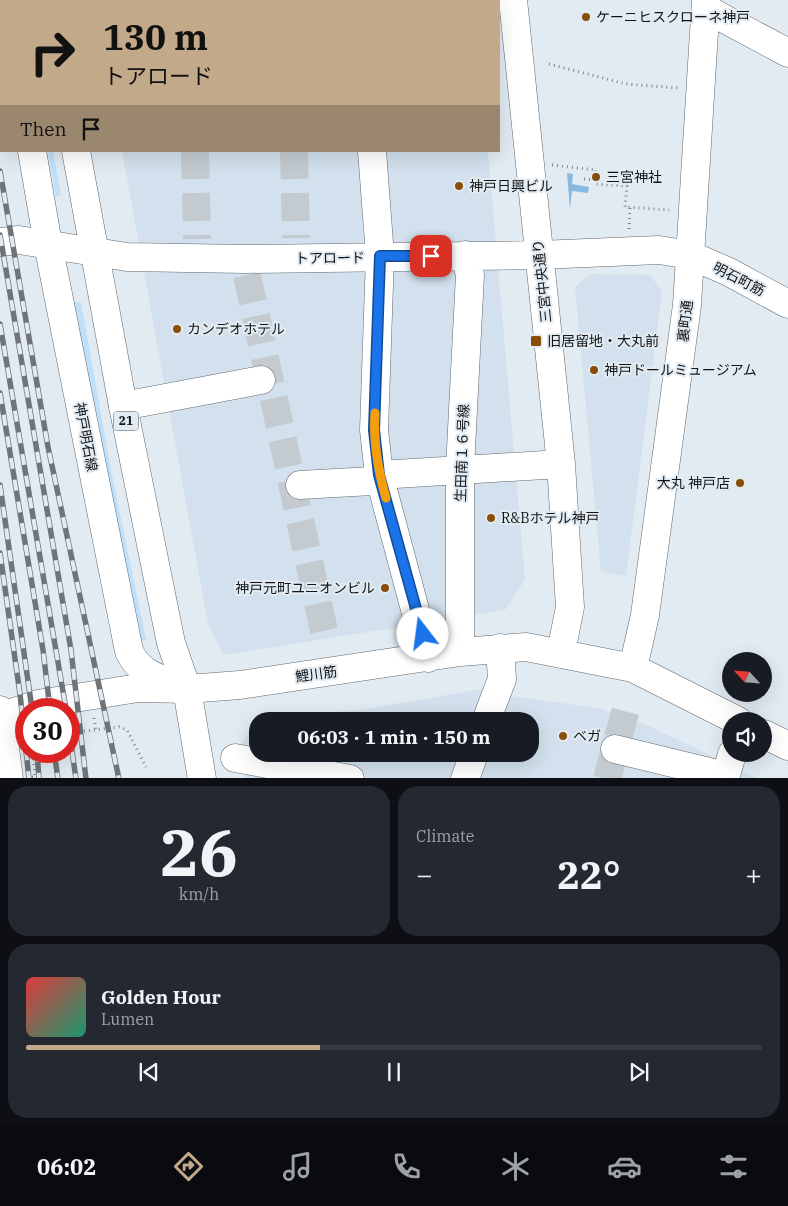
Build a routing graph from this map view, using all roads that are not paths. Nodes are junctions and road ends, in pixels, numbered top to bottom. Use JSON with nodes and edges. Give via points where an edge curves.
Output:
{"nodes":[{"id":1,"x":513,"y":0,"type":"edge"},
{"id":2,"x":706,"y":4,"type":"edge"},
{"id":3,"x":788,"y":53,"type":"edge"},
{"id":4,"x":510,"y":72,"type":"edge"},
{"id":5,"x":32,"y":152,"type":"edge"},
{"id":6,"x":76,"y":152,"type":"edge"},
{"id":7,"x":372,"y":152,"type":"edge"},
{"id":8,"x":0,"y":242,"type":"edge"},
{"id":9,"x":48,"y":244,"type":"junction"},
{"id":10,"x":94,"y":252,"type":"junction"},
{"id":11,"x":465,"y":255,"type":"junction"},
{"id":12,"x":539,"y":255,"type":"junction"},
{"id":13,"x":690,"y":255,"type":"junction"},
{"id":14,"x":380,"y":256,"type":"junction"},
{"id":15,"x":788,"y":304,"type":"edge"},
{"id":16,"x":261,"y":380,"type":"dead end"},
{"id":17,"x":123,"y":406,"type":"junction"},
{"id":18,"x":561,"y":464,"type":"junction"},
{"id":19,"x":460,"y":468,"type":"junction"},
{"id":20,"x":379,"y":475,"type":"junction"},
{"id":21,"x":300,"y":485,"type":"dead end"},
{"id":22,"x":500,"y":648,"type":"junction"},
{"id":23,"x":460,"y":652,"type":"junction"},
{"id":24,"x":561,"y":652,"type":"junction"},
{"id":25,"x":428,"y":658,"type":"junction"},
{"id":26,"x":633,"y":668,"type":"junction"},
{"id":27,"x":187,"y":689,"type":"junction"},
{"id":28,"x":489,"y":712,"type":"edge"},
{"id":29,"x":722,"y":713,"type":"edge"},
{"id":30,"x":0,"y":715,"type":"edge"},
{"id":31,"x":772,"y":738,"type":"edge"},
{"id":32,"x":788,"y":746,"type":"edge"},
{"id":33,"x":615,"y":749,"type":"dead end"},
{"id":34,"x":235,"y":758,"type":"dead end"},
{"id":35,"x":471,"y":762,"type":"edge"},
{"id":36,"x":728,"y":769,"type":"edge"},
{"id":37,"x":28,"y":778,"type":"edge"},
{"id":38,"x":202,"y":778,"type":"edge"},
{"id":39,"x":350,"y":778,"type":"edge"},
{"id":40,"x":464,"y":778,"type":"edge"}],
"edges":[{"from":1,"to":4,"type":"street","name":"三宮中央通り"},
{"from":2,"to":3,"type":"street"},
{"from":2,"to":13,"type":"street","name":"裏町通"},
{"from":4,"to":12,"type":"street","name":"三宮中央通り"},
{"from":5,"to":9,"type":"street","name":"神戸明石線"},
{"from":6,"to":10,"type":"street","number":"21"},
{"from":7,"to":14,"type":"street"},
{"from":8,"to":9,"type":"street","name":"トアロード","via":[[19,240]]},
{"from":9,"to":10,"type":"street","name":"トアロード"},
{"from":9,"to":27,"type":"street","name":"神戸明石線","via":[[129,651],[137,667],[144,672]]},
{"from":10,"to":14,"type":"street","name":"トアロード","via":[[137,258]]},
{"from":10,"to":17,"type":"street","number":"21"},
{"from":11,"to":12,"type":"street","name":"トアロード"},
{"from":11,"to":14,"type":"street","name":"トアロード"},
{"from":11,"to":19,"type":"street","name":"生田南１６号線","via":[[470,275]]},
{"from":12,"to":13,"type":"street","name":"トアロード","via":[[658,250]]},
{"from":12,"to":18,"type":"street","name":"三宮中央通り"},
{"from":13,"to":15,"type":"street","name":"明石町筋"},
{"from":13,"to":26,"type":"street","name":"裏町通","via":[[687,305],[645,615]]},
{"from":14,"to":20,"type":"street","via":[[374,430]]},
{"from":16,"to":17,"type":"street"},
{"from":17,"to":27,"type":"street","number":"21","via":[[171,643]]},
{"from":18,"to":19,"type":"street"},
{"from":18,"to":24,"type":"street","name":"三宮中央通り","via":[[570,607]]},
{"from":19,"to":20,"type":"street"},
{"from":19,"to":23,"type":"street","name":"生田南１６号線"},
{"from":20,"to":21,"type":"street","via":[[372,481]]},
{"from":20,"to":25,"type":"street"},
{"from":22,"to":23,"type":"street","name":"鯉川筋"},
{"from":22,"to":24,"type":"street","name":"鯉川筋","via":[[526,647]]},
{"from":22,"to":28,"type":"street","via":[[502,679]]},
{"from":23,"to":25,"type":"street","name":"鯉川筋"},
{"from":24,"to":26,"type":"street","name":"鯉川筋"},
{"from":25,"to":27,"type":"street","name":"鯉川筋","via":[[240,686]]},
{"from":26,"to":29,"type":"street","name":"鯉川筋"},
{"from":27,"to":30,"type":"street","name":"鯉川筋","via":[[138,688],[38,704]]},
{"from":27,"to":38,"type":"street","number":"21"},
{"from":30,"to":37,"type":"street"},
{"from":31,"to":32,"type":"street"},
{"from":33,"to":36,"type":"street"},
{"from":34,"to":39,"type":"street"},
{"from":35,"to":40,"type":"street"}]}
